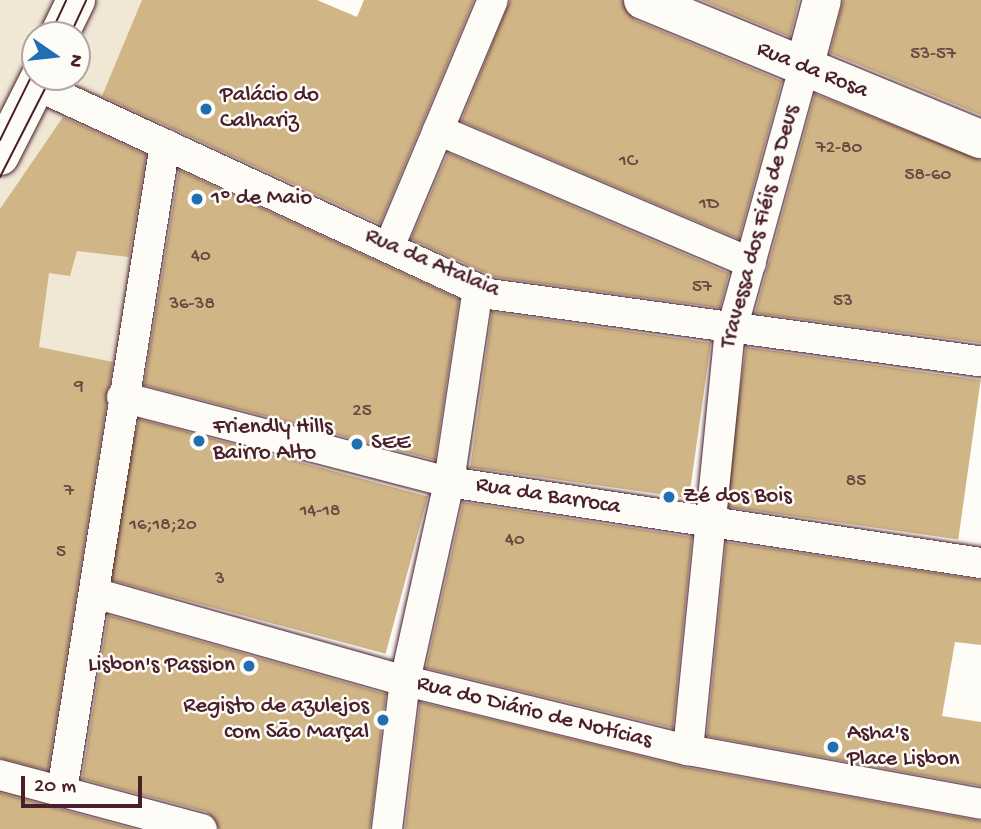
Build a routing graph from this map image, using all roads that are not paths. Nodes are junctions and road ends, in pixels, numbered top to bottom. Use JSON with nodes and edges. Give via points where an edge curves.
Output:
{"nodes":[{"id":1,"x":76,"y":0,"type":"edge"},
{"id":2,"x":493,"y":0,"type":"edge"},
{"id":3,"x":643,"y":0,"type":"edge"},
{"id":4,"x":822,"y":0,"type":"edge"},
{"id":5,"x":66,"y":21,"type":"edge"},
{"id":6,"x":803,"y":68,"type":"junction"},
{"id":7,"x":33,"y":91,"type":"edge"},
{"id":8,"x":58,"y":91,"type":"edge"},
{"id":9,"x":438,"y":130,"type":"junction"},
{"id":10,"x":981,"y":139,"type":"edge"},
{"id":11,"x":165,"y":144,"type":"junction"},
{"id":12,"x":0,"y":156,"type":"edge"},
{"id":13,"x":389,"y":247,"type":"junction"},
{"id":14,"x":751,"y":263,"type":"junction"},
{"id":15,"x":478,"y":289,"type":"junction"},
{"id":16,"x":733,"y":326,"type":"junction"},
{"id":17,"x":981,"y":361,"type":"edge"},
{"id":18,"x":122,"y":397,"type":"junction"},
{"id":19,"x":449,"y":482,"type":"junction"},
{"id":20,"x":709,"y":521,"type":"junction"},
{"id":21,"x":981,"y":563,"type":"edge"},
{"id":22,"x":94,"y":593,"type":"junction"},
{"id":23,"x":405,"y":681,"type":"junction"},
{"id":24,"x":688,"y":750,"type":"junction"},
{"id":25,"x":0,"y":775,"type":"edge"},
{"id":26,"x":62,"y":791,"type":"junction"},
{"id":27,"x":981,"y":804,"type":"edge"},
{"id":28,"x":202,"y":829,"type":"edge"},
{"id":29,"x":387,"y":829,"type":"edge"}],
"edges":[{"from":1,"to":5,"type":"street"},
{"from":2,"to":9,"type":"street"},
{"from":3,"to":6,"type":"street","name":"Rua da Rosa"},
{"from":4,"to":6,"type":"street","name":"Travessa dos Fiéis de Deus"},
{"from":6,"to":10,"type":"street","name":"Rua da Rosa"},
{"from":6,"to":14,"type":"street","name":"Travessa dos Fiéis de Deus"},
{"from":7,"to":12,"type":"street"},
{"from":8,"to":11,"type":"street","name":"Rua da Atalaia"},
{"from":9,"to":13,"type":"street"},
{"from":9,"to":14,"type":"street"},
{"from":11,"to":13,"type":"street","name":"Rua da Atalaia"},
{"from":11,"to":18,"type":"street"},
{"from":13,"to":15,"type":"street","name":"Rua da Atalaia"},
{"from":14,"to":16,"type":"street","name":"Travessa dos Fiéis de Deus"},
{"from":15,"to":16,"type":"street","name":"Rua da Atalaia"},
{"from":15,"to":19,"type":"street"},
{"from":16,"to":17,"type":"street","name":"Rua da Atalaia"},
{"from":16,"to":20,"type":"street","name":"Travessa dos Fiéis de Deus"},
{"from":18,"to":19,"type":"street","name":"Rua da Barroca"},
{"from":18,"to":22,"type":"street"},
{"from":19,"to":20,"type":"street","name":"Rua da Barroca"},
{"from":19,"to":23,"type":"street"},
{"from":20,"to":21,"type":"street","name":"Rua da Barroca"},
{"from":20,"to":24,"type":"street","name":"Travessa dos Fiéis de Deus"},
{"from":22,"to":23,"type":"street","name":"Rua do Diário de Notícias"},
{"from":22,"to":26,"type":"street"},
{"from":23,"to":24,"type":"street","name":"Rua do Diário de Notícias"},
{"from":23,"to":29,"type":"street"},
{"from":24,"to":27,"type":"street","name":"Rua do Diário de Notícias"},
{"from":25,"to":26,"type":"street"},
{"from":26,"to":28,"type":"street"}]}
